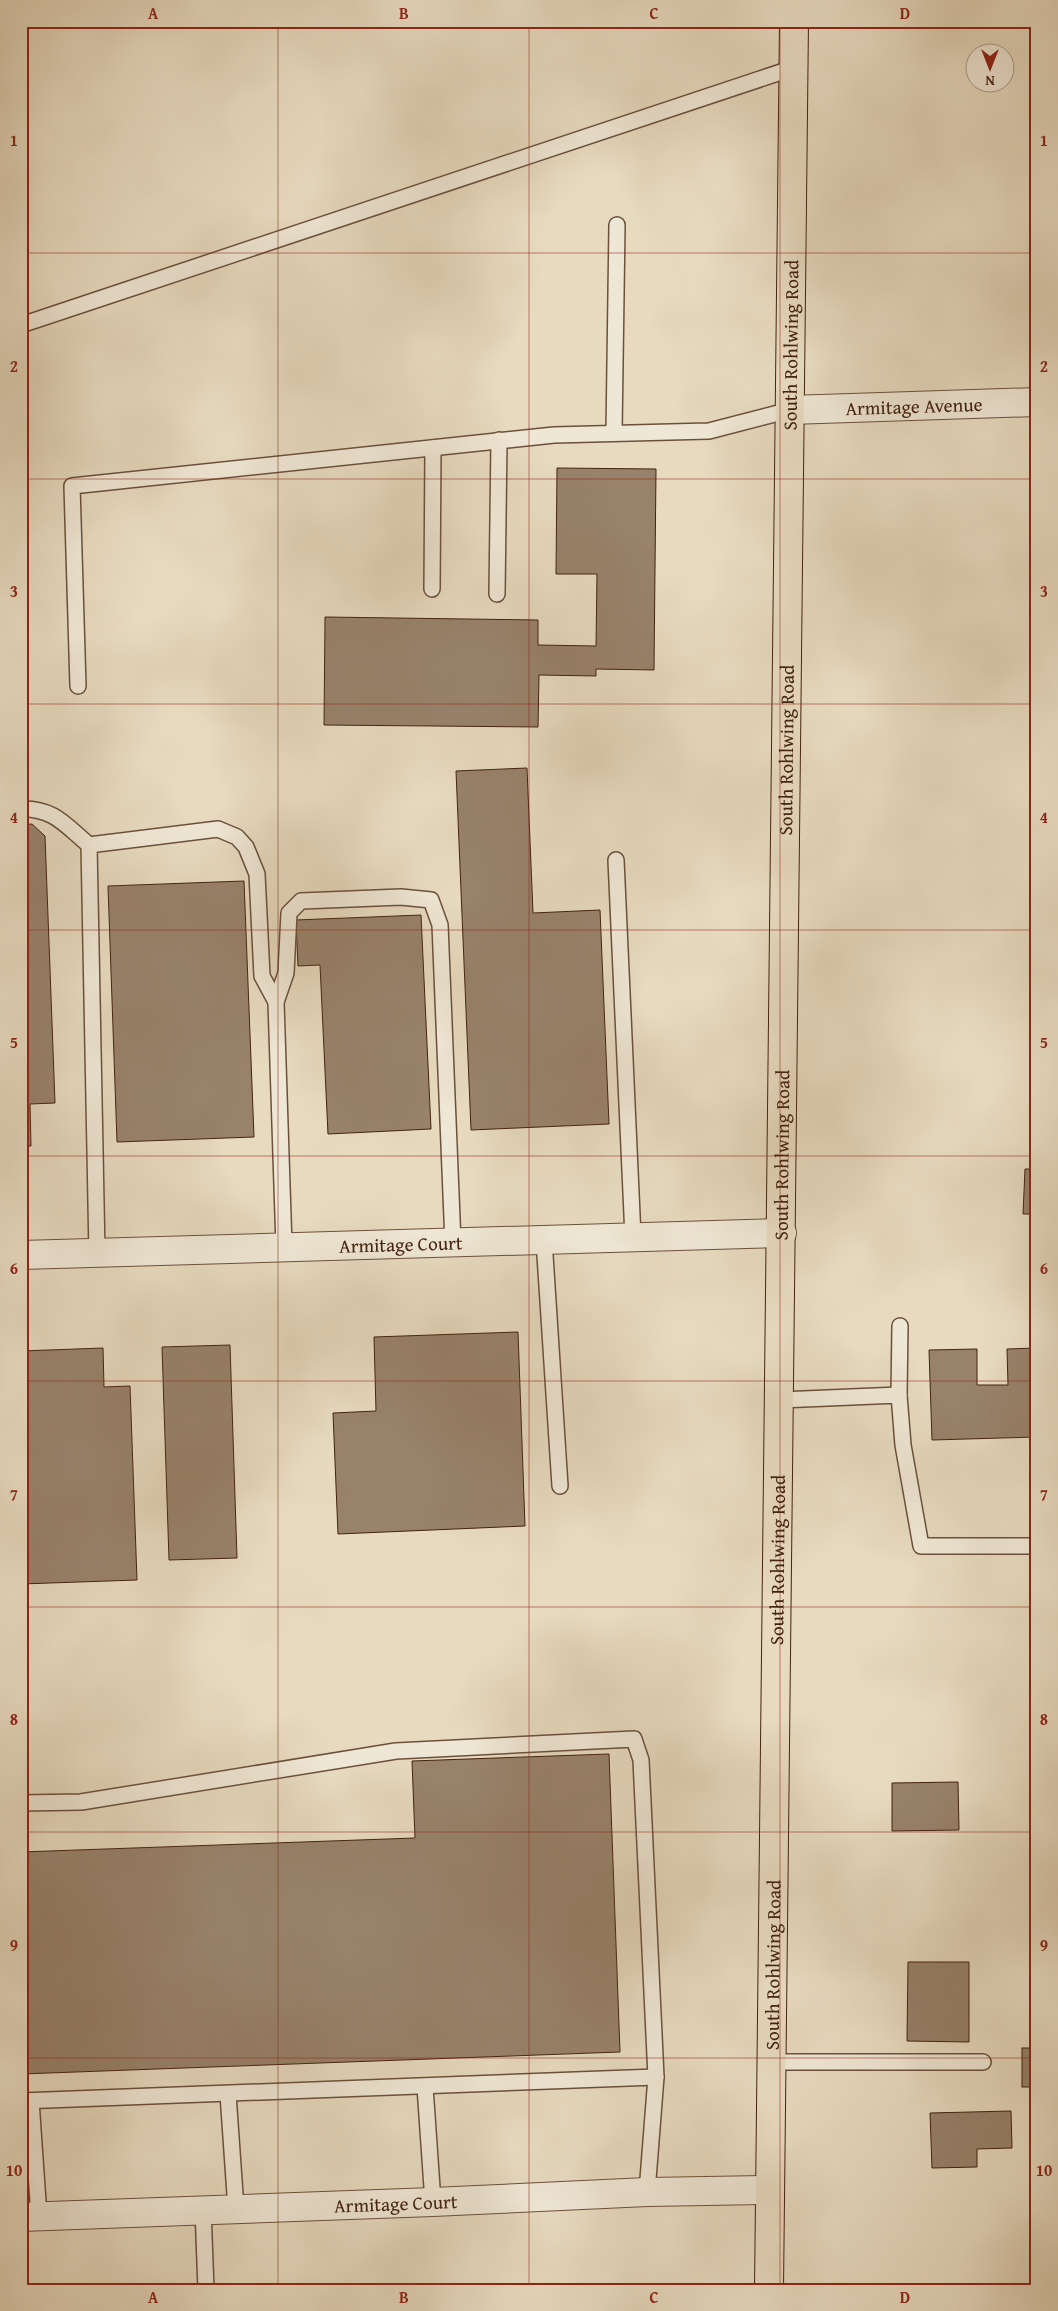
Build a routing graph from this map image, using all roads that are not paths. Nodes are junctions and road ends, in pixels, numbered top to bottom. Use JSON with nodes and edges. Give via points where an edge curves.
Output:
{"nodes":[{"id":1,"x":794,"y":21,"type":"edge"},
{"id":2,"x":793,"y":68,"type":"junction"},
{"id":3,"x":617,"y":224,"type":"dead end"},
{"id":4,"x":21,"y":325,"type":"edge"},
{"id":5,"x":1037,"y":402,"type":"edge"},
{"id":6,"x":790,"y":410,"type":"junction"},
{"id":7,"x":614,"y":433,"type":"junction"},
{"id":8,"x":499,"y":440,"type":"junction"},
{"id":9,"x":433,"y":448,"type":"junction"},
{"id":10,"x":432,"y":589,"type":"dead end"},
{"id":11,"x":497,"y":594,"type":"dead end"},
{"id":12,"x":78,"y":686,"type":"dead end"},
{"id":13,"x":21,"y":809,"type":"edge"},
{"id":14,"x":89,"y":845,"type":"junction"},
{"id":15,"x":616,"y":860,"type":"dead end"},
{"id":16,"x":276,"y":1002,"type":"junction"},
{"id":17,"x":782,"y":1233,"type":"junction"},
{"id":18,"x":633,"y":1237,"type":"junction"},
{"id":19,"x":544,"y":1240,"type":"junction"},
{"id":20,"x":452,"y":1243,"type":"junction"},
{"id":21,"x":284,"y":1247,"type":"junction"},
{"id":22,"x":97,"y":1253,"type":"junction"},
{"id":23,"x":21,"y":1255,"type":"edge"},
{"id":24,"x":900,"y":1326,"type":"dead end"},
{"id":25,"x":899,"y":1395,"type":"junction"},
{"id":26,"x":780,"y":1400,"type":"junction"},
{"id":27,"x":560,"y":1486,"type":"dead end"},
{"id":28,"x":1037,"y":1546,"type":"edge"},
{"id":29,"x":21,"y":1803,"type":"edge"},
{"id":30,"x":772,"y":2062,"type":"junction"},
{"id":31,"x":983,"y":2062,"type":"dead end"},
{"id":32,"x":656,"y":2077,"type":"junction"},
{"id":33,"x":425,"y":2087,"type":"junction"},
{"id":34,"x":228,"y":2094,"type":"junction"},
{"id":35,"x":26,"y":2101,"type":"edge"},
{"id":36,"x":770,"y":2190,"type":"junction"},
{"id":37,"x":646,"y":2192,"type":"junction"},
{"id":38,"x":433,"y":2202,"type":"junction"},
{"id":39,"x":236,"y":2208,"type":"junction"},
{"id":40,"x":203,"y":2209,"type":"junction"},
{"id":41,"x":30,"y":2216,"type":"edge"},
{"id":42,"x":206,"y":2290,"type":"edge"},
{"id":43,"x":769,"y":2290,"type":"edge"}],
"edges":[{"from":1,"to":2,"type":"main road","name":"South Rohlwing Road"},
{"from":2,"to":4,"type":"lane"},
{"from":2,"to":6,"type":"main road","name":"South Rohlwing Road"},
{"from":3,"to":7,"type":"lane"},
{"from":5,"to":6,"type":"street","name":"Armitage Avenue"},
{"from":6,"to":7,"type":"lane","via":[[709,431]]},
{"from":6,"to":17,"type":"main road","name":"South Rohlwing Road"},
{"from":7,"to":8,"type":"lane","via":[[554,434]]},
{"from":8,"to":9,"type":"lane"},
{"from":8,"to":11,"type":"lane"},
{"from":9,"to":10,"type":"lane"},
{"from":9,"to":12,"type":"lane","via":[[72,486]]},
{"from":13,"to":14,"type":"lane","via":[[39,809],[57,818]]},
{"from":14,"to":16,"type":"lane","via":[[218,829],[237,837],[246,846],[257,874],[262,976]]},
{"from":14,"to":22,"type":"lane"},
{"from":15,"to":18,"type":"lane"},
{"from":16,"to":20,"type":"lane","via":[[286,973],[289,913],[301,901],[431,900],[440,925]]},
{"from":16,"to":21,"type":"lane"},
{"from":17,"to":18,"type":"street","name":"Armitage Court"},
{"from":17,"to":26,"type":"main road","name":"South Rohlwing Road"},
{"from":18,"to":19,"type":"street","name":"Armitage Court"},
{"from":19,"to":20,"type":"street","name":"Armitage Court"},
{"from":19,"to":27,"type":"lane"},
{"from":20,"to":21,"type":"street","name":"Armitage Court"},
{"from":21,"to":22,"type":"street","name":"Armitage Court"},
{"from":22,"to":23,"type":"street","name":"Armitage Court"},
{"from":24,"to":25,"type":"lane"},
{"from":25,"to":26,"type":"lane"},
{"from":25,"to":28,"type":"lane","via":[[903,1445],[921,1546]]},
{"from":26,"to":30,"type":"main road","name":"South Rohlwing Road"},
{"from":29,"to":32,"type":"lane","via":[[81,1802],[396,1751],[634,1739],[640,1760]]},
{"from":30,"to":31,"type":"lane"},
{"from":30,"to":36,"type":"main road","name":"South Rohlwing Road"},
{"from":32,"to":33,"type":"lane"},
{"from":32,"to":37,"type":"lane"},
{"from":33,"to":34,"type":"lane"},
{"from":33,"to":38,"type":"lane"},
{"from":34,"to":35,"type":"lane"},
{"from":34,"to":39,"type":"lane"},
{"from":35,"to":41,"type":"lane"},
{"from":36,"to":37,"type":"street","name":"Armitage Court"},
{"from":36,"to":43,"type":"main road","name":"South Rohlwing Road"},
{"from":37,"to":38,"type":"street","name":"Armitage Court"},
{"from":38,"to":39,"type":"street","name":"Armitage Court"},
{"from":39,"to":40,"type":"street","name":"Armitage Court"},
{"from":40,"to":41,"type":"street","name":"Armitage Court"},
{"from":40,"to":42,"type":"lane"}]}
